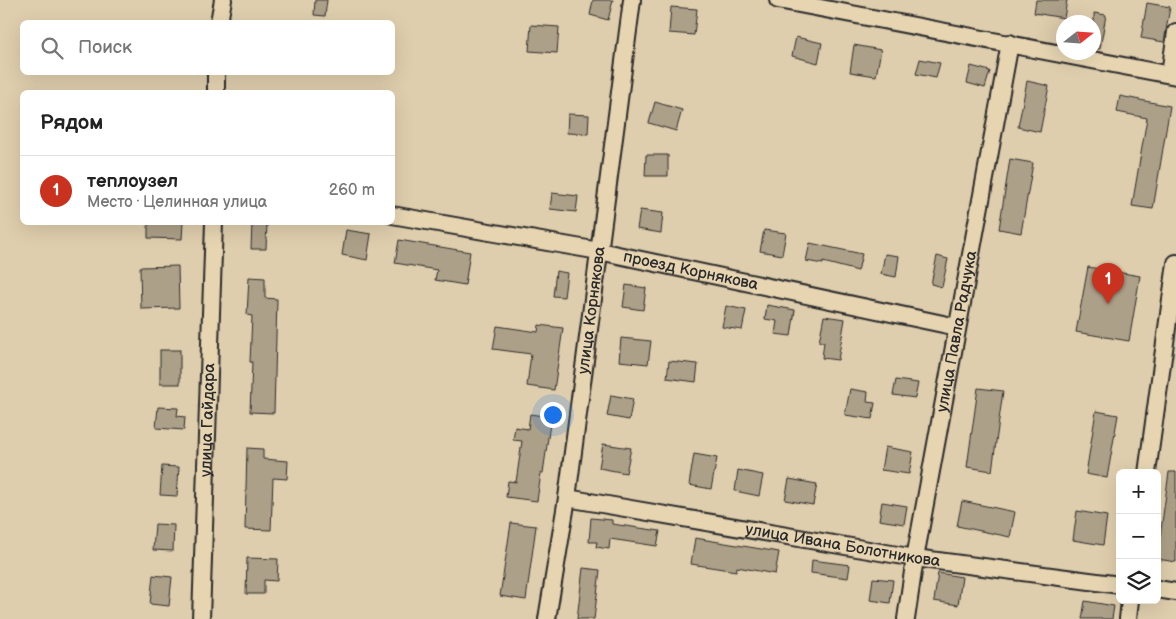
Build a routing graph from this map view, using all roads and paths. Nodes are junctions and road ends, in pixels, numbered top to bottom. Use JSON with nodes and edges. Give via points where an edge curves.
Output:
{"nodes":[{"id":1,"x":223,"y":0,"type":"edge"},
{"id":2,"x":632,"y":0,"type":"edge"},
{"id":3,"x":778,"y":0,"type":"edge"},
{"id":4,"x":219,"y":20,"type":"edge"},
{"id":5,"x":1176,"y":32,"type":"edge"},
{"id":6,"x":1010,"y":43,"type":"junction"},
{"id":7,"x":216,"y":75,"type":"edge"},
{"id":8,"x":1173,"y":75,"type":"edge"},
{"id":9,"x":216,"y":90,"type":"edge"},
{"id":10,"x":395,"y":215,"type":"edge"},
{"id":11,"x":214,"y":225,"type":"edge"},
{"id":12,"x":599,"y":251,"type":"junction"},
{"id":13,"x":1176,"y":263,"type":"edge"},
{"id":14,"x":957,"y":327,"type":"junction"},
{"id":15,"x":1148,"y":469,"type":"edge"},
{"id":16,"x":567,"y":498,"type":"junction"},
{"id":17,"x":915,"y":558,"type":"junction"},
{"id":18,"x":1116,"y":584,"type":"edge"},
{"id":19,"x":1161,"y":590,"type":"edge"},
{"id":20,"x":1176,"y":592,"type":"edge"},
{"id":21,"x":1130,"y":604,"type":"edge"},
{"id":22,"x":200,"y":619,"type":"edge"},
{"id":23,"x":547,"y":619,"type":"edge"},
{"id":24,"x":906,"y":619,"type":"edge"},
{"id":25,"x":1128,"y":619,"type":"edge"}],
"edges":[{"from":1,"to":4,"type":"street"},
{"from":2,"to":12,"type":"street","name":"улица Корнякова"},
{"from":3,"to":6,"type":"street"},
{"from":5,"to":8,"type":"street"},
{"from":6,"to":8,"type":"street"},
{"from":6,"to":14,"type":"street","name":"улица Павла Радчука"},
{"from":7,"to":9,"type":"street"},
{"from":10,"to":12,"type":"street","name":"проезд Корнякова"},
{"from":11,"to":22,"type":"street","name":"улица Гайдара"},
{"from":12,"to":14,"type":"street","name":"проезд Корнякова"},
{"from":12,"to":16,"type":"street","name":"улица Корнякова"},
{"from":13,"to":15,"type":"street"},
{"from":14,"to":17,"type":"street","name":"улица Павла Радчука"},
{"from":16,"to":17,"type":"street","name":"улица Ивана Болотникова"},
{"from":16,"to":23,"type":"street","name":"улица Корнякова"},
{"from":17,"to":18,"type":"street","name":"улица Ивана Болотникова"},
{"from":17,"to":24,"type":"street","name":"улица Павла Радчука"},
{"from":19,"to":20,"type":"street"},
{"from":21,"to":25,"type":"street"}]}
